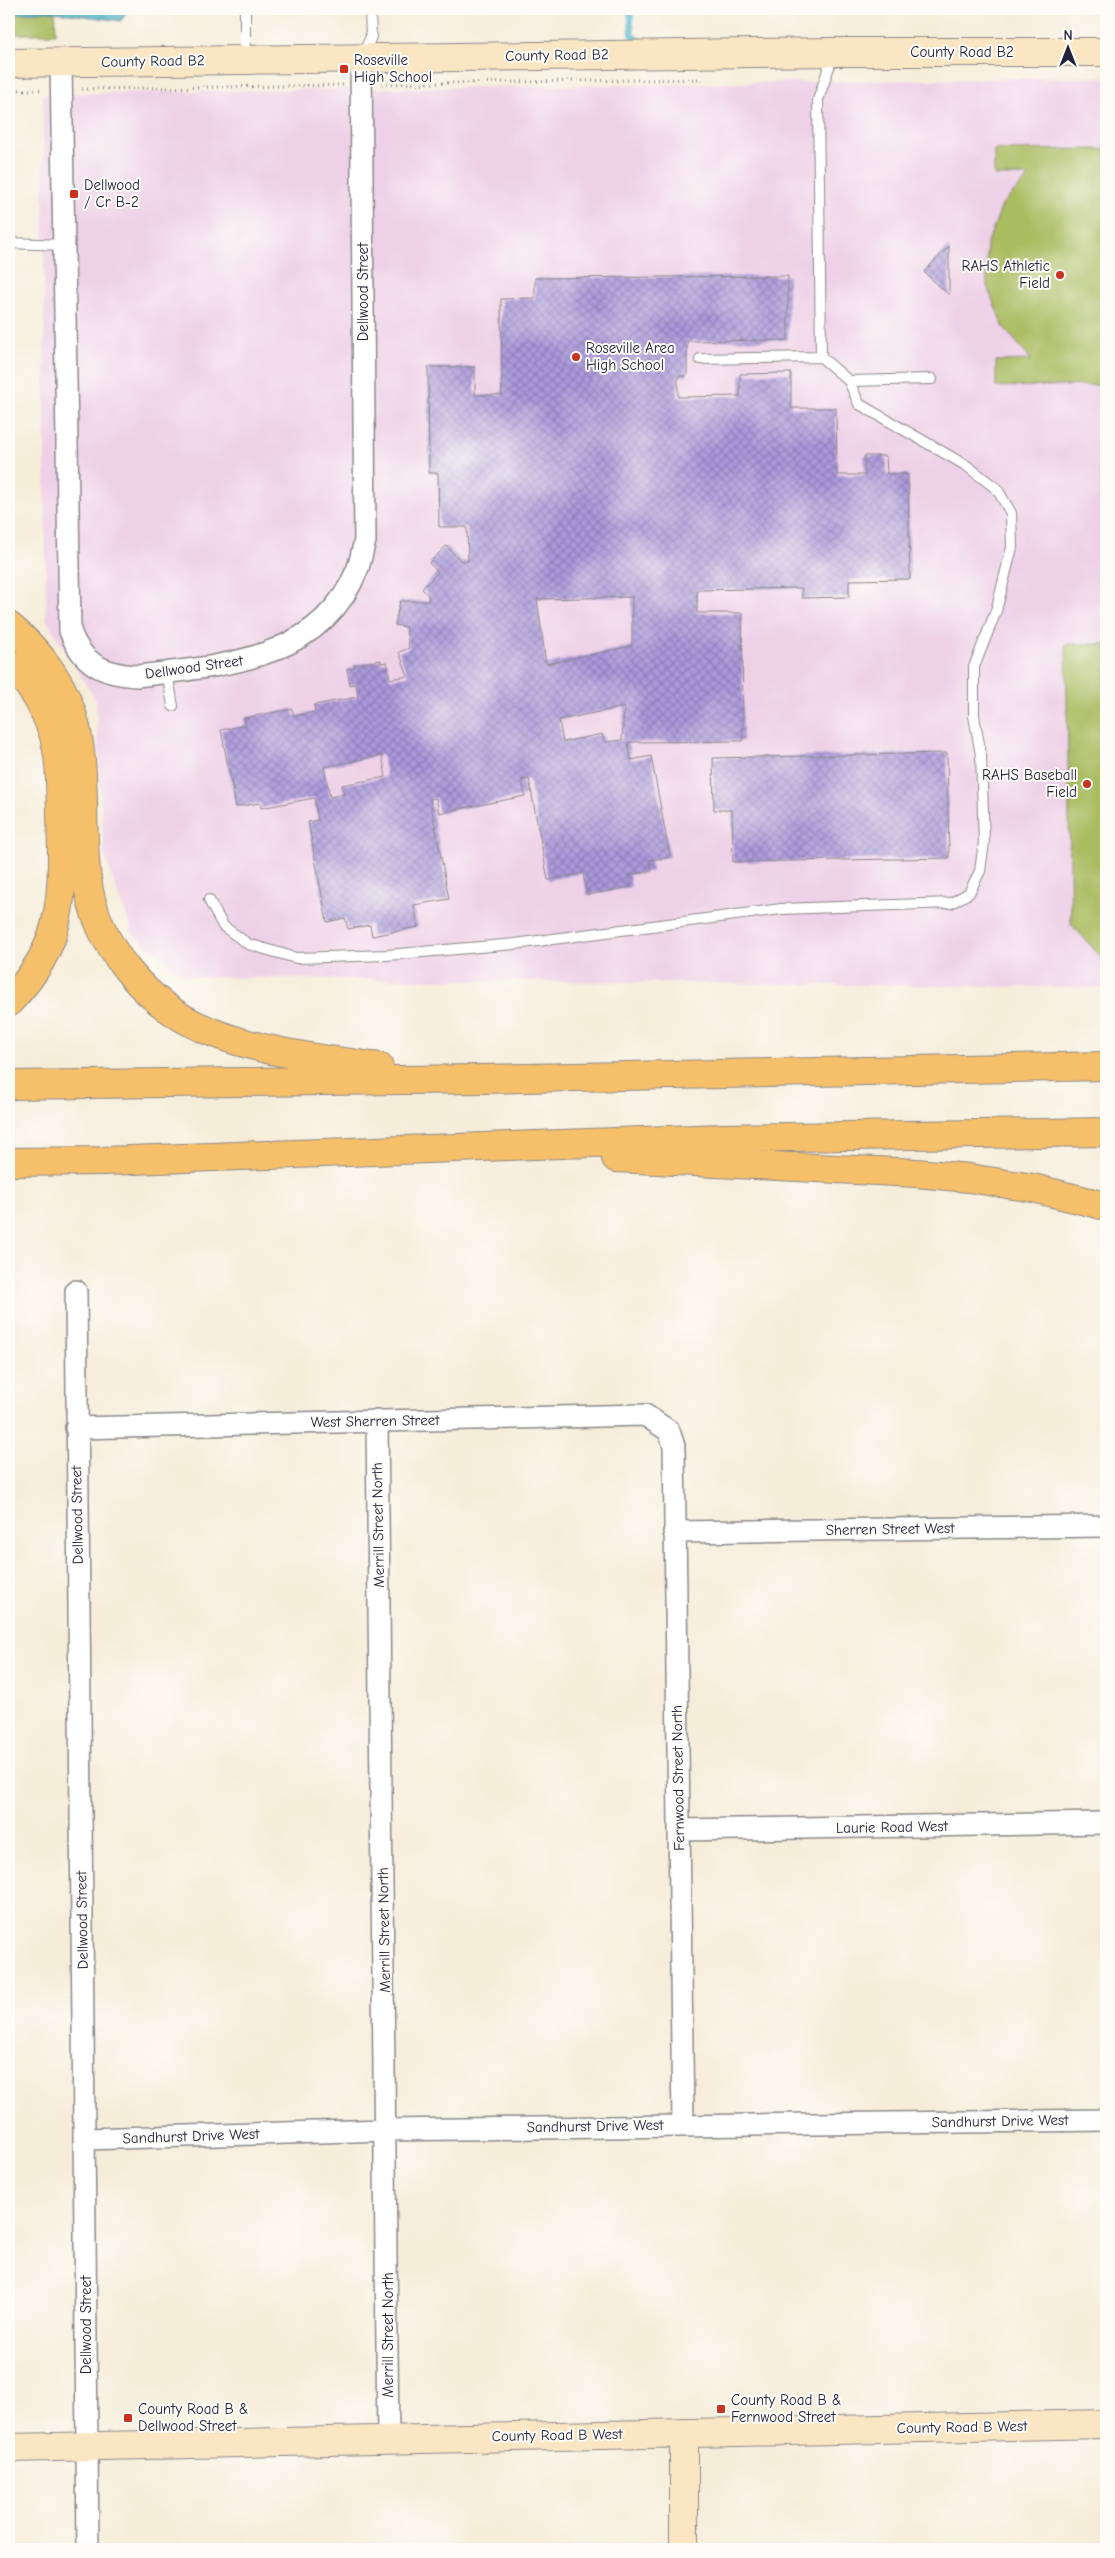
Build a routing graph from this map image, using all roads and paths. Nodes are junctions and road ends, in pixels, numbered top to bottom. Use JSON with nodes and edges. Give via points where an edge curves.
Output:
{"nodes":[{"id":1,"x":245,"y":9,"type":"edge"},
{"id":2,"x":370,"y":9,"type":"edge"},
{"id":3,"x":834,"y":52,"type":"junction"},
{"id":4,"x":1106,"y":52,"type":"edge"},
{"id":5,"x":361,"y":58,"type":"junction"},
{"id":6,"x":245,"y":60,"type":"junction"},
{"id":7,"x":9,"y":63,"type":"edge"},
{"id":8,"x":61,"y":63,"type":"junction"},
{"id":9,"x":9,"y":243,"type":"edge"},
{"id":10,"x":64,"y":244,"type":"junction"},
{"id":11,"x":821,"y":357,"type":"junction"},
{"id":12,"x":700,"y":359,"type":"dead end"},
{"id":13,"x":932,"y":379,"type":"dead end"},
{"id":14,"x":850,"y":381,"type":"junction"},
{"id":15,"x":9,"y":626,"type":"edge"},
{"id":16,"x":9,"y":664,"type":"edge"},
{"id":17,"x":167,"y":672,"type":"junction"},
{"id":18,"x":173,"y":706,"type":"dead end"},
{"id":19,"x":209,"y":900,"type":"dead end"},
{"id":20,"x":9,"y":1002,"type":"edge"},
{"id":21,"x":1106,"y":1066,"type":"edge"},
{"id":22,"x":480,"y":1079,"type":"junction"},
{"id":23,"x":9,"y":1085,"type":"edge"},
{"id":24,"x":1106,"y":1132,"type":"edge"},
{"id":25,"x":453,"y":1148,"type":"junction"},
{"id":26,"x":9,"y":1162,"type":"edge"},
{"id":27,"x":1106,"y":1206,"type":"edge"},
{"id":28,"x":76,"y":1291,"type":"dead end"},
{"id":29,"x":377,"y":1420,"type":"junction"},
{"id":30,"x":76,"y":1428,"type":"junction"},
{"id":31,"x":669,"y":1431,"type":"joint"},
{"id":32,"x":1106,"y":1526,"type":"edge"},
{"id":33,"x":674,"y":1532,"type":"junction"},
{"id":34,"x":1106,"y":1823,"type":"edge"},
{"id":35,"x":679,"y":1830,"type":"junction"},
{"id":36,"x":1106,"y":2120,"type":"edge"},
{"id":37,"x":683,"y":2125,"type":"junction"},
{"id":38,"x":386,"y":2130,"type":"junction"},
{"id":39,"x":85,"y":2139,"type":"junction"},
{"id":40,"x":1106,"y":2424,"type":"edge"},
{"id":41,"x":684,"y":2433,"type":"junction"},
{"id":42,"x":388,"y":2439,"type":"junction"},
{"id":43,"x":88,"y":2446,"type":"junction"},
{"id":44,"x":9,"y":2448,"type":"edge"},
{"id":45,"x":88,"y":2549,"type":"edge"},
{"id":46,"x":684,"y":2549,"type":"edge"}],
"edges":[{"from":1,"to":6,"type":"lane"},
{"from":2,"to":5,"type":"lane","via":[[370,37]]},
{"from":3,"to":4,"type":"street","name":"County Road B2"},
{"from":3,"to":5,"type":"street","name":"County Road B2"},
{"from":3,"to":11,"type":"lane","via":[[818,100]]},
{"from":5,"to":6,"type":"street","name":"County Road B2"},
{"from":5,"to":17,"type":"street","name":"Dellwood Street","via":[[365,541],[357,571],[337,606],[310,631],[283,648],[253,658]]},
{"from":6,"to":8,"type":"street","name":"County Road B2"},
{"from":7,"to":8,"type":"street","name":"County Road B2"},
{"from":8,"to":10,"type":"street","name":"Dellwood Street"},
{"from":9,"to":10,"type":"lane"},
{"from":10,"to":17,"type":"street","name":"Dellwood Street","via":[[70,631],[82,655],[104,670],[137,676]]},
{"from":11,"to":12,"type":"lane"},
{"from":11,"to":14,"type":"lane"},
{"from":13,"to":14,"type":"lane"},
{"from":14,"to":19,"type":"lane","via":[[859,404],[967,466],[997,489],[1011,513],[1012,547],[996,610],[974,667],[974,716],[980,755],[984,842],[980,870],[969,893],[951,902],[781,909],[515,944],[344,958],[296,958],[248,944],[223,926]]},
{"from":15,"to":22,"type":"highway","via":[[42,658],[58,682],[73,716],[81,766],[89,890],[105,935],[138,982],[183,1018],[238,1042],[292,1054]]},
{"from":16,"to":20,"type":"highway","via":[[33,692],[52,731],[60,766],[63,874],[59,910],[51,938],[39,964]]},
{"from":17,"to":18,"type":"lane"},
{"from":21,"to":22,"type":"highway"},
{"from":22,"to":23,"type":"highway"},
{"from":24,"to":25,"type":"highway","via":[[722,1138]]},
{"from":25,"to":26,"type":"highway"},
{"from":25,"to":27,"type":"highway","via":[[916,1173],[1033,1188]]},
{"from":28,"to":30,"type":"street","name":"Dellwood Street"},
{"from":29,"to":30,"type":"street","name":"West Sherren Street"},
{"from":29,"to":31,"type":"street","name":"West Sherren Street","via":[[645,1415]]},
{"from":29,"to":38,"type":"street","name":"Merrill Street North"},
{"from":30,"to":39,"type":"street","name":"Dellwood Street"},
{"from":31,"to":33,"type":"street","name":"Fernwood Street North","via":[[674,1446]]},
{"from":32,"to":33,"type":"street","name":"Sherren Street West"},
{"from":33,"to":35,"type":"street","name":"Fernwood Street North"},
{"from":34,"to":35,"type":"street","name":"Laurie Road West"},
{"from":35,"to":37,"type":"street","name":"Fernwood Street North"},
{"from":36,"to":37,"type":"street","name":"Sandhurst Drive West"},
{"from":37,"to":38,"type":"street","name":"Sandhurst Drive West"},
{"from":38,"to":39,"type":"street","name":"Sandhurst Drive West"},
{"from":38,"to":42,"type":"street","name":"Merrill Street North"},
{"from":39,"to":43,"type":"street","name":"Dellwood Street"},
{"from":40,"to":41,"type":"street","name":"County Road B West"},
{"from":41,"to":42,"type":"street","name":"County Road B West"},
{"from":41,"to":46,"type":"street"},
{"from":42,"to":43,"type":"street","name":"County Road B West"},
{"from":43,"to":44,"type":"street","name":"County Road B West"},
{"from":43,"to":45,"type":"street","name":"Dellwood Street"}]}
